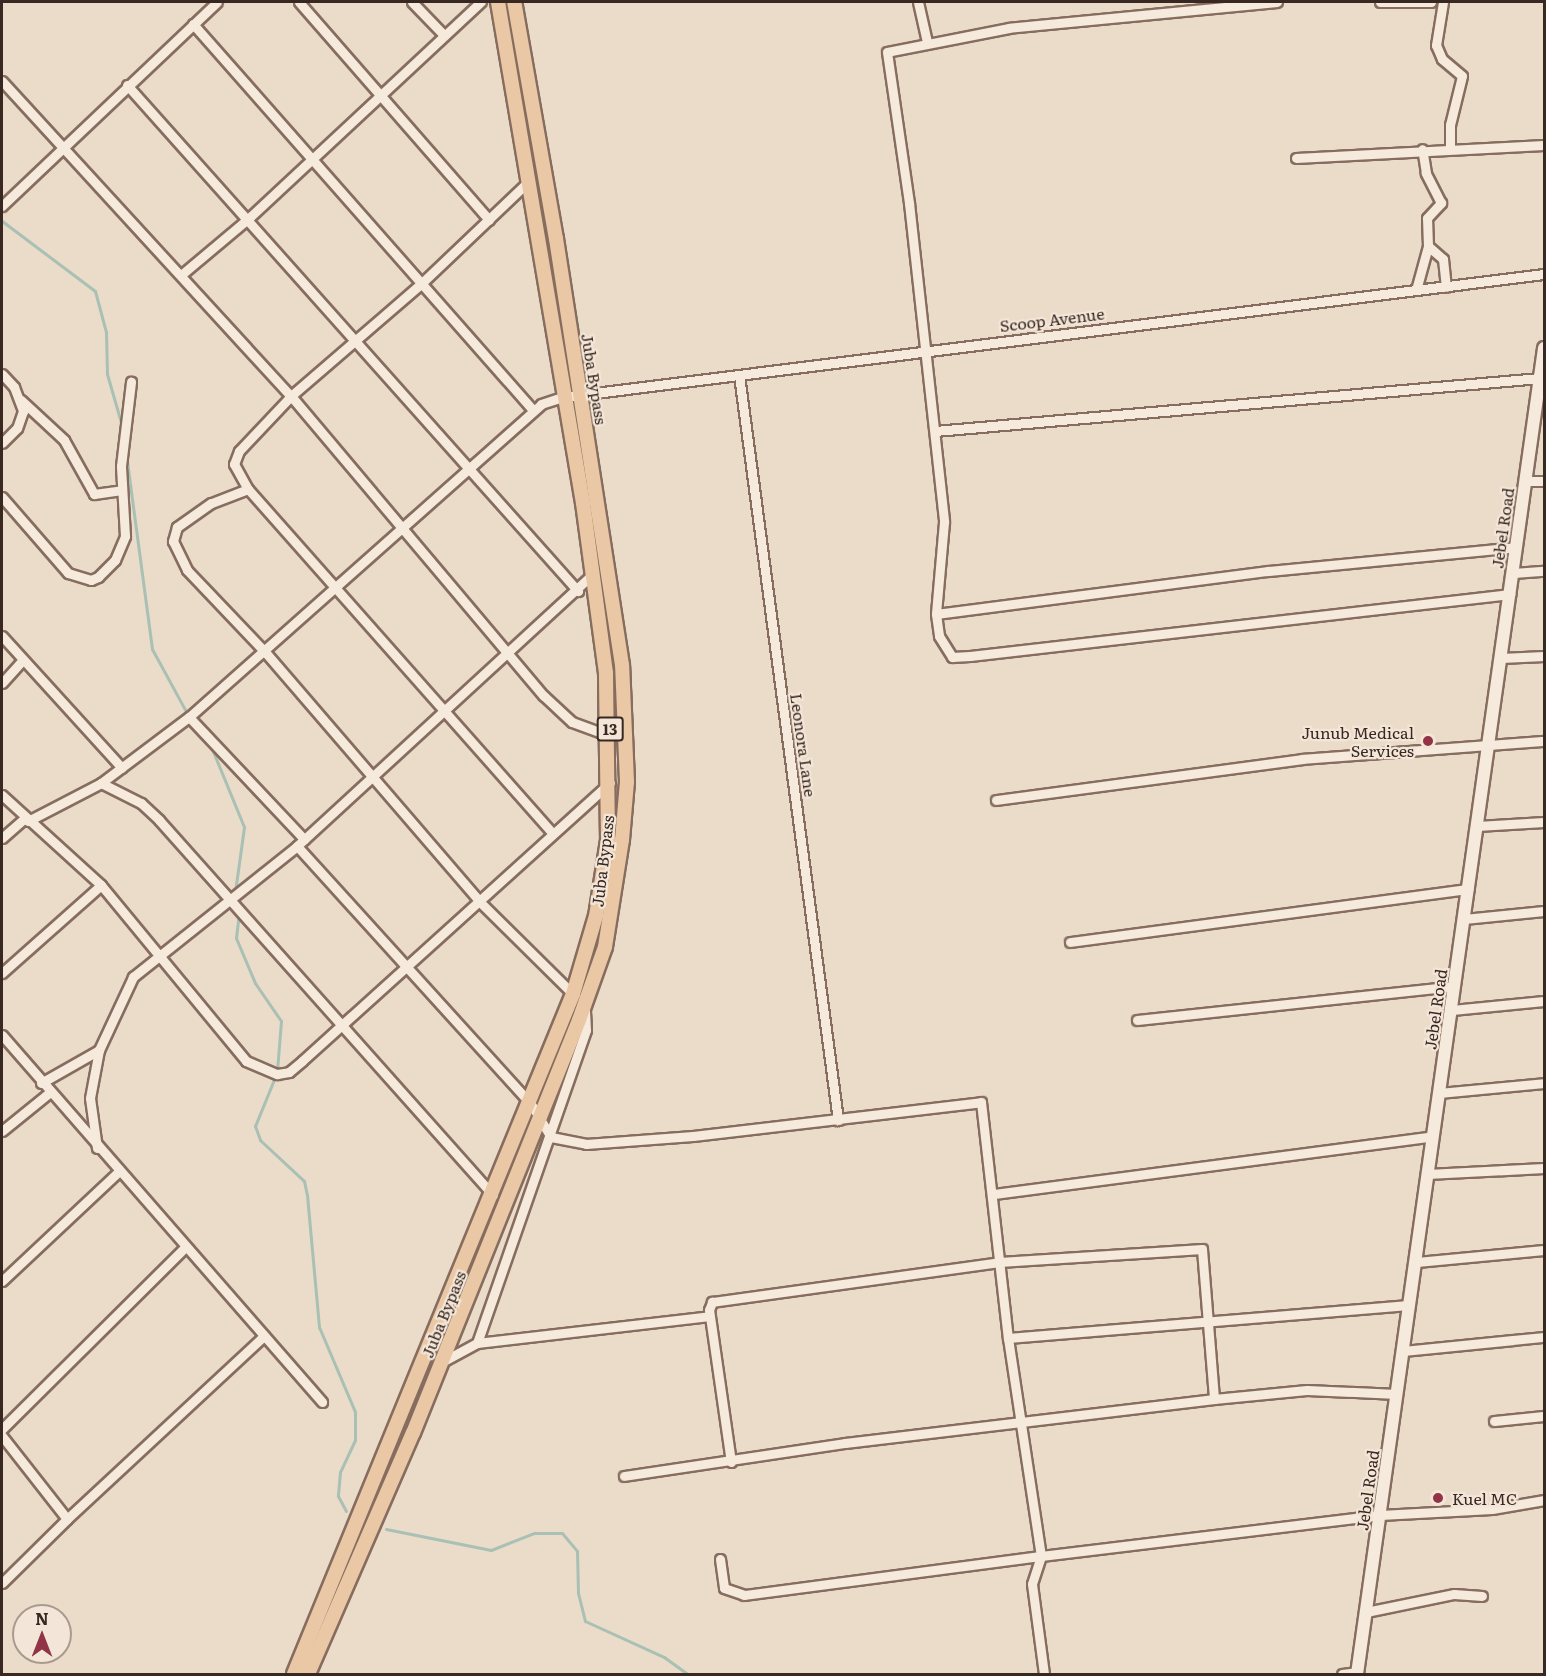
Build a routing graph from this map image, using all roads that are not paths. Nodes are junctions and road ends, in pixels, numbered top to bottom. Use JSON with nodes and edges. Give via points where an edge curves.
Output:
{"nodes":[{"id":1,"x":217,"y":2,"type":"edge"},
{"id":2,"x":298,"y":2,"type":"edge"},
{"id":3,"x":412,"y":2,"type":"edge"},
{"id":4,"x":481,"y":2,"type":"edge"},
{"id":5,"x":498,"y":2,"type":"edge"},
{"id":6,"x":514,"y":2,"type":"edge"},
{"id":7,"x":918,"y":2,"type":"edge"},
{"id":8,"x":1277,"y":2,"type":"edge"},
{"id":9,"x":1380,"y":2,"type":"edge"},
{"id":10,"x":1431,"y":2,"type":"edge"},
{"id":11,"x":1443,"y":2,"type":"edge"},
{"id":12,"x":193,"y":24,"type":"junction"},
{"id":13,"x":444,"y":35,"type":"junction"},
{"id":14,"x":927,"y":42,"type":"junction"},
{"id":15,"x":2,"y":81,"type":"edge"},
{"id":16,"x":127,"y":85,"type":"junction"},
{"id":17,"x":377,"y":96,"type":"junction"},
{"id":18,"x":63,"y":144,"type":"junction"},
{"id":19,"x":1545,"y":145,"type":"edge"},
{"id":20,"x":1450,"y":147,"type":"junction"},
{"id":21,"x":1422,"y":149,"type":"junction"},
{"id":22,"x":313,"y":158,"type":"junction"},
{"id":23,"x":1296,"y":158,"type":"dead end"},
{"id":24,"x":530,"y":180,"type":"junction"},
{"id":25,"x":2,"y":206,"type":"edge"},
{"id":26,"x":249,"y":218,"type":"junction"},
{"id":27,"x":489,"y":220,"type":"junction"},
{"id":28,"x":1428,"y":246,"type":"junction"},
{"id":29,"x":1545,"y":274,"type":"edge"},
{"id":30,"x":181,"y":275,"type":"junction"},
{"id":31,"x":423,"y":282,"type":"junction"},
{"id":32,"x":1446,"y":287,"type":"junction"},
{"id":33,"x":1416,"y":290,"type":"junction"},
{"id":34,"x":357,"y":342,"type":"junction"},
{"id":35,"x":1545,"y":348,"type":"edge"},
{"id":36,"x":927,"y":350,"type":"junction"},
{"id":37,"x":2,"y":375,"type":"edge"},
{"id":38,"x":739,"y":375,"type":"junction"},
{"id":39,"x":1540,"y":378,"type":"junction"},
{"id":40,"x":131,"y":382,"type":"dead end"},
{"id":41,"x":1541,"y":392,"type":"edge"},
{"id":42,"x":581,"y":395,"type":"junction"},
{"id":43,"x":291,"y":396,"type":"junction"},
{"id":44,"x":563,"y":397,"type":"junction"},
{"id":45,"x":21,"y":400,"type":"junction"},
{"id":46,"x":533,"y":411,"type":"junction"},
{"id":47,"x":935,"y":430,"type":"junction"},
{"id":48,"x":2,"y":443,"type":"edge"},
{"id":49,"x":468,"y":469,"type":"junction"},
{"id":50,"x":1526,"y":481,"type":"junction"},
{"id":51,"x":1545,"y":481,"type":"edge"},
{"id":52,"x":248,"y":489,"type":"junction"},
{"id":53,"x":122,"y":490,"type":"junction"},
{"id":54,"x":2,"y":497,"type":"edge"},
{"id":55,"x":403,"y":526,"type":"junction"},
{"id":56,"x":1516,"y":547,"type":"junction"},
{"id":57,"x":1545,"y":571,"type":"edge"},
{"id":58,"x":1513,"y":573,"type":"junction"},
{"id":59,"x":592,"y":575,"type":"junction"},
{"id":60,"x":339,"y":586,"type":"junction"},
{"id":61,"x":578,"y":591,"type":"junction"},
{"id":62,"x":1510,"y":594,"type":"junction"},
{"id":63,"x":936,"y":614,"type":"junction"},
{"id":64,"x":2,"y":636,"type":"edge"},
{"id":65,"x":266,"y":653,"type":"junction"},
{"id":66,"x":509,"y":654,"type":"junction"},
{"id":67,"x":1545,"y":657,"type":"edge"},
{"id":68,"x":1502,"y":658,"type":"junction"},
{"id":69,"x":23,"y":660,"type":"junction"},
{"id":70,"x":2,"y":683,"type":"edge"},
{"id":71,"x":444,"y":713,"type":"junction"},
{"id":72,"x":189,"y":717,"type":"junction"},
{"id":73,"x":610,"y":736,"type":"junction"},
{"id":74,"x":1545,"y":741,"type":"edge"},
{"id":75,"x":1489,"y":743,"type":"junction"},
{"id":76,"x":122,"y":768,"type":"junction"},
{"id":77,"x":373,"y":778,"type":"junction"},
{"id":78,"x":101,"y":783,"type":"junction"},
{"id":79,"x":610,"y":783,"type":"junction"},
{"id":80,"x":2,"y":795,"type":"edge"},
{"id":81,"x":996,"y":800,"type":"dead end"},
{"id":82,"x":26,"y":820,"type":"junction"},
{"id":83,"x":1545,"y":822,"type":"edge"},
{"id":84,"x":1477,"y":826,"type":"junction"},
{"id":85,"x":552,"y":832,"type":"junction"},
{"id":86,"x":2,"y":838,"type":"edge"},
{"id":87,"x":304,"y":839,"type":"junction"},
{"id":88,"x":297,"y":846,"type":"junction"},
{"id":89,"x":101,"y":885,"type":"junction"},
{"id":90,"x":1468,"y":889,"type":"junction"},
{"id":91,"x":229,"y":901,"type":"junction"},
{"id":92,"x":481,"y":903,"type":"junction"},
{"id":93,"x":1545,"y":911,"type":"edge"},
{"id":94,"x":1464,"y":919,"type":"junction"},
{"id":95,"x":1070,"y":942,"type":"dead end"},
{"id":96,"x":162,"y":954,"type":"junction"},
{"id":97,"x":408,"y":966,"type":"junction"},
{"id":98,"x":2,"y":973,"type":"edge"},
{"id":99,"x":1454,"y":986,"type":"junction"},
{"id":100,"x":573,"y":994,"type":"junction"},
{"id":101,"x":1545,"y":1001,"type":"edge"},
{"id":102,"x":585,"y":1005,"type":"junction"},
{"id":103,"x":1452,"y":1010,"type":"junction"},
{"id":104,"x":1137,"y":1020,"type":"dead end"},
{"id":105,"x":338,"y":1025,"type":"junction"},
{"id":106,"x":2,"y":1035,"type":"edge"},
{"id":107,"x":99,"y":1050,"type":"junction"},
{"id":108,"x":41,"y":1083,"type":"junction"},
{"id":109,"x":1545,"y":1083,"type":"edge"},
{"id":110,"x":49,"y":1093,"type":"junction"},
{"id":111,"x":1439,"y":1094,"type":"junction"},
{"id":112,"x":531,"y":1104,"type":"junction"},
{"id":113,"x":540,"y":1118,"type":"junction"},
{"id":114,"x":838,"y":1120,"type":"junction"},
{"id":115,"x":2,"y":1131,"type":"edge"},
{"id":116,"x":1433,"y":1136,"type":"junction"},
{"id":117,"x":551,"y":1137,"type":"junction"},
{"id":118,"x":97,"y":1148,"type":"junction"},
{"id":119,"x":1545,"y":1168,"type":"edge"},
{"id":120,"x":118,"y":1172,"type":"junction"},
{"id":121,"x":1427,"y":1174,"type":"junction"},
{"id":122,"x":993,"y":1194,"type":"junction"},
{"id":123,"x":493,"y":1195,"type":"junction"},
{"id":124,"x":185,"y":1248,"type":"junction"},
{"id":125,"x":1545,"y":1250,"type":"edge"},
{"id":126,"x":1000,"y":1262,"type":"junction"},
{"id":127,"x":1416,"y":1262,"type":"junction"},
{"id":128,"x":2,"y":1281,"type":"edge"},
{"id":129,"x":1410,"y":1305,"type":"junction"},
{"id":130,"x":710,"y":1316,"type":"junction"},
{"id":131,"x":1206,"y":1320,"type":"junction"},
{"id":132,"x":264,"y":1336,"type":"junction"},
{"id":133,"x":1545,"y":1337,"type":"edge"},
{"id":134,"x":1008,"y":1338,"type":"junction"},
{"id":135,"x":477,"y":1343,"type":"junction"},
{"id":136,"x":1403,"y":1351,"type":"junction"},
{"id":137,"x":440,"y":1363,"type":"junction"},
{"id":138,"x":1397,"y":1394,"type":"junction"},
{"id":139,"x":1214,"y":1399,"type":"junction"},
{"id":140,"x":322,"y":1402,"type":"dead end"},
{"id":141,"x":1545,"y":1416,"type":"edge"},
{"id":142,"x":1494,"y":1421,"type":"dead end"},
{"id":143,"x":1023,"y":1424,"type":"junction"},
{"id":144,"x":2,"y":1429,"type":"edge"},
{"id":145,"x":2,"y":1436,"type":"edge"},
{"id":146,"x":731,"y":1462,"type":"junction"},
{"id":147,"x":624,"y":1476,"type":"dead end"},
{"id":148,"x":1545,"y":1500,"type":"edge"},
{"id":149,"x":1380,"y":1515,"type":"junction"},
{"id":150,"x":67,"y":1519,"type":"junction"},
{"id":151,"x":1041,"y":1556,"type":"junction"},
{"id":152,"x":720,"y":1559,"type":"dead end"},
{"id":153,"x":2,"y":1583,"type":"edge"},
{"id":154,"x":1482,"y":1596,"type":"dead end"},
{"id":155,"x":1366,"y":1612,"type":"junction"},
{"id":156,"x":1358,"y":1673,"type":"edge"},
{"id":157,"x":294,"y":1674,"type":"edge"},
{"id":158,"x":308,"y":1674,"type":"edge"},
{"id":159,"x":1044,"y":1674,"type":"edge"},
{"id":160,"x":1342,"y":1674,"type":"edge"}],
"edges":[{"from":1,"to":12,"type":"street"},
{"from":2,"to":17,"type":"street"},
{"from":3,"to":13,"type":"street"},
{"from":4,"to":13,"type":"street"},
{"from":5,"to":24,"type":"main road","name":"Juba Bypass","number":"13"},
{"from":6,"to":42,"type":"main road","name":"Juba Bypass"},
{"from":7,"to":14,"type":"street"},
{"from":8,"to":14,"type":"street","via":[[1009,28]]},
{"from":9,"to":10,"type":"street"},
{"from":11,"to":20,"type":"street","via":[[1437,45],[1442,59],[1462,76],[1450,125]]},
{"from":12,"to":16,"type":"street"},
{"from":12,"to":22,"type":"street"},
{"from":13,"to":17,"type":"street"},
{"from":14,"to":36,"type":"street","via":[[887,52]]},
{"from":15,"to":18,"type":"street"},
{"from":16,"to":18,"type":"street"},
{"from":16,"to":26,"type":"street"},
{"from":17,"to":22,"type":"street"},
{"from":17,"to":27,"type":"street"},
{"from":18,"to":25,"type":"street"},
{"from":18,"to":30,"type":"street"},
{"from":19,"to":20,"type":"street"},
{"from":20,"to":21,"type":"street"},
{"from":21,"to":23,"type":"street"},
{"from":21,"to":28,"type":"street","via":[[1426,173],[1441,203],[1427,218]]},
{"from":22,"to":26,"type":"street"},
{"from":22,"to":31,"type":"street"},
{"from":24,"to":27,"type":"street"},
{"from":24,"to":44,"type":"main road","name":"Juba Bypass","number":"13"},
{"from":26,"to":30,"type":"street"},
{"from":26,"to":34,"type":"street"},
{"from":27,"to":31,"type":"street"},
{"from":28,"to":32,"type":"street","via":[[1443,259]]},
{"from":28,"to":33,"type":"street"},
{"from":29,"to":32,"type":"street","name":"Scoop Avenue"},
{"from":30,"to":43,"type":"street"},
{"from":31,"to":34,"type":"street"},
{"from":31,"to":46,"type":"street"},
{"from":32,"to":33,"type":"street","name":"Scoop Avenue"},
{"from":33,"to":36,"type":"street","name":"Scoop Avenue"},
{"from":34,"to":43,"type":"street"},
{"from":34,"to":49,"type":"street"},
{"from":35,"to":39,"type":"main road","name":"Jebel Road"},
{"from":36,"to":38,"type":"street","name":"Scoop Avenue"},
{"from":36,"to":47,"type":"street"},
{"from":37,"to":45,"type":"street"},
{"from":38,"to":42,"type":"street","name":"Scoop Avenue"},
{"from":38,"to":114,"type":"street","name":"Leonora Lane"},
{"from":39,"to":41,"type":"main road","name":"Jebel Road"},
{"from":39,"to":47,"type":"street"},
{"from":40,"to":53,"type":"street"},
{"from":41,"to":50,"type":"main road","name":"Jebel Road"},
{"from":42,"to":44,"type":"street","name":"Scoop Avenue"},
{"from":42,"to":102,"type":"main road","name":"Juba Bypass","via":[[622,665],[626,759],[616,890],[605,947]]},
{"from":43,"to":52,"type":"street","via":[[235,458],[238,474]]},
{"from":43,"to":55,"type":"street"},
{"from":44,"to":46,"type":"street","name":"Scoop Avenue"},
{"from":44,"to":59,"type":"main road","name":"Juba Bypass","number":"13"},
{"from":45,"to":48,"type":"street","via":[[17,428]]},
{"from":45,"to":53,"type":"street","via":[[64,440],[94,494]]},
{"from":46,"to":49,"type":"street","name":"Scoop Avenue"},
{"from":47,"to":63,"type":"street","via":[[944,522]]},
{"from":49,"to":55,"type":"street","name":"Scoop Avenue"},
{"from":49,"to":61,"type":"street"},
{"from":50,"to":51,"type":"street"},
{"from":50,"to":56,"type":"main road","name":"Jebel Road"},
{"from":52,"to":60,"type":"street"},
{"from":52,"to":65,"type":"street","via":[[199,510],[177,526],[173,541],[198,585]]},
{"from":53,"to":54,"type":"street","via":[[121,550],[91,580],[68,573]]},
{"from":55,"to":60,"type":"street","name":"Scoop Avenue"},
{"from":55,"to":66,"type":"street"},
{"from":56,"to":58,"type":"main road","name":"Jebel Road"},
{"from":56,"to":63,"type":"street","via":[[1280,570]]},
{"from":57,"to":58,"type":"street"},
{"from":58,"to":62,"type":"main road","name":"Jebel Road"},
{"from":59,"to":61,"type":"street"},
{"from":59,"to":73,"type":"main road","name":"Juba Bypass","number":"13"},
{"from":60,"to":65,"type":"street","name":"Scoop Avenue"},
{"from":60,"to":71,"type":"street"},
{"from":61,"to":66,"type":"street"},
{"from":62,"to":63,"type":"street","via":[[952,657],[939,636]]},
{"from":62,"to":68,"type":"main road","name":"Jebel Road"},
{"from":64,"to":69,"type":"street"},
{"from":65,"to":72,"type":"street","name":"Scoop Avenue"},
{"from":65,"to":77,"type":"street"},
{"from":66,"to":71,"type":"street"},
{"from":66,"to":73,"type":"street","via":[[572,722]]},
{"from":67,"to":68,"type":"street"},
{"from":68,"to":75,"type":"main road","name":"Jebel Road"},
{"from":69,"to":70,"type":"street"},
{"from":69,"to":76,"type":"street"},
{"from":71,"to":77,"type":"street"},
{"from":71,"to":85,"type":"street"},
{"from":72,"to":76,"type":"street","name":"Scoop Avenue"},
{"from":72,"to":87,"type":"street"},
{"from":73,"to":79,"type":"main road","name":"Juba Bypass","number":"13"},
{"from":74,"to":75,"type":"street"},
{"from":75,"to":81,"type":"street","via":[[1302,759]]},
{"from":75,"to":84,"type":"main road","name":"Jebel Road"},
{"from":76,"to":78,"type":"street","name":"Scoop Avenue"},
{"from":77,"to":87,"type":"street"},
{"from":77,"to":92,"type":"street"},
{"from":78,"to":82,"type":"street","name":"Scoop Avenue"},
{"from":78,"to":91,"type":"street","via":[[141,802]]},
{"from":79,"to":85,"type":"street"},
{"from":79,"to":100,"type":"main road","name":"Juba Bypass","number":"13","via":[[602,886]]},
{"from":80,"to":82,"type":"street"},
{"from":82,"to":86,"type":"street","name":"Scoop Avenue"},
{"from":82,"to":89,"type":"street"},
{"from":83,"to":84,"type":"street"},
{"from":84,"to":90,"type":"main road","name":"Jebel Road"},
{"from":85,"to":92,"type":"street"},
{"from":87,"to":88,"type":"street"},
{"from":88,"to":91,"type":"street"},
{"from":88,"to":97,"type":"street"},
{"from":89,"to":96,"type":"street"},
{"from":89,"to":98,"type":"street"},
{"from":90,"to":94,"type":"main road","name":"Jebel Road"},
{"from":90,"to":95,"type":"street"},
{"from":91,"to":96,"type":"street"},
{"from":91,"to":105,"type":"street"},
{"from":92,"to":97,"type":"street"},
{"from":92,"to":100,"type":"street"},
{"from":93,"to":94,"type":"street"},
{"from":94,"to":99,"type":"main road","name":"Jebel Road"},
{"from":96,"to":105,"type":"street","via":[[246,1061],[266,1072],[289,1072]]},
{"from":96,"to":107,"type":"street","via":[[127,985]]},
{"from":97,"to":105,"type":"street"},
{"from":97,"to":112,"type":"street"},
{"from":99,"to":103,"type":"main road","name":"Jebel Road"},
{"from":99,"to":104,"type":"street"},
{"from":100,"to":112,"type":"main road","name":"Juba Bypass","number":"13"},
{"from":101,"to":103,"type":"street"},
{"from":102,"to":113,"type":"main road","name":"Juba Bypass"},
{"from":102,"to":117,"type":"street","via":[[586,1030]]},
{"from":103,"to":111,"type":"main road","name":"Jebel Road"},
{"from":105,"to":123,"type":"street"},
{"from":106,"to":108,"type":"street"},
{"from":107,"to":108,"type":"street"},
{"from":107,"to":118,"type":"street","via":[[90,1098]]},
{"from":108,"to":110,"type":"street"},
{"from":109,"to":111,"type":"street"},
{"from":110,"to":115,"type":"street"},
{"from":110,"to":118,"type":"street"},
{"from":111,"to":116,"type":"main road","name":"Jebel Road"},
{"from":112,"to":113,"type":"street"},
{"from":112,"to":123,"type":"main road","name":"Juba Bypass","number":"13"},
{"from":113,"to":117,"type":"street"},
{"from":113,"to":137,"type":"main road","name":"Juba Bypass"},
{"from":114,"to":117,"type":"street","via":[[586,1144]]},
{"from":114,"to":122,"type":"street","via":[[981,1102]]},
{"from":116,"to":121,"type":"main road","name":"Jebel Road"},
{"from":116,"to":122,"type":"street"},
{"from":117,"to":135,"type":"street"},
{"from":118,"to":120,"type":"street"},
{"from":119,"to":121,"type":"street"},
{"from":120,"to":124,"type":"street"},
{"from":120,"to":128,"type":"street"},
{"from":121,"to":127,"type":"main road","name":"Jebel Road"},
{"from":122,"to":126,"type":"street"},
{"from":123,"to":157,"type":"main road","name":"Juba Bypass","number":"13"},
{"from":124,"to":132,"type":"street"},
{"from":124,"to":144,"type":"street"},
{"from":125,"to":127,"type":"street"},
{"from":126,"to":130,"type":"street","via":[[722,1299],[712,1302]]},
{"from":126,"to":131,"type":"street","via":[[1202,1249]]},
{"from":126,"to":134,"type":"street"},
{"from":127,"to":129,"type":"main road","name":"Jebel Road"},
{"from":129,"to":131,"type":"street"},
{"from":129,"to":136,"type":"main road","name":"Jebel Road"},
{"from":130,"to":135,"type":"street"},
{"from":130,"to":146,"type":"street"},
{"from":131,"to":134,"type":"street"},
{"from":131,"to":139,"type":"street"},
{"from":132,"to":140,"type":"street"},
{"from":132,"to":150,"type":"street"},
{"from":133,"to":136,"type":"street"},
{"from":134,"to":143,"type":"street"},
{"from":135,"to":137,"type":"street"},
{"from":136,"to":138,"type":"main road","name":"Jebel Road"},
{"from":137,"to":158,"type":"main road","name":"Juba Bypass"},
{"from":138,"to":139,"type":"street","via":[[1307,1389]]},
{"from":138,"to":149,"type":"main road","name":"Jebel Road"},
{"from":139,"to":143,"type":"street"},
{"from":141,"to":142,"type":"street"},
{"from":143,"to":146,"type":"street","via":[[845,1443]]},
{"from":143,"to":151,"type":"street"},
{"from":145,"to":150,"type":"street"},
{"from":146,"to":147,"type":"street"},
{"from":148,"to":149,"type":"street","via":[[1492,1509]]},
{"from":149,"to":151,"type":"street"},
{"from":149,"to":155,"type":"main road","name":"Jebel Road"},
{"from":150,"to":153,"type":"street"},
{"from":151,"to":152,"type":"street","via":[[744,1595],[724,1588]]},
{"from":151,"to":159,"type":"street","via":[[1032,1584]]},
{"from":154,"to":155,"type":"street","via":[[1454,1594]]},
{"from":155,"to":156,"type":"main road","name":"Jebel Road"},
{"from":156,"to":160,"type":"street"}]}
